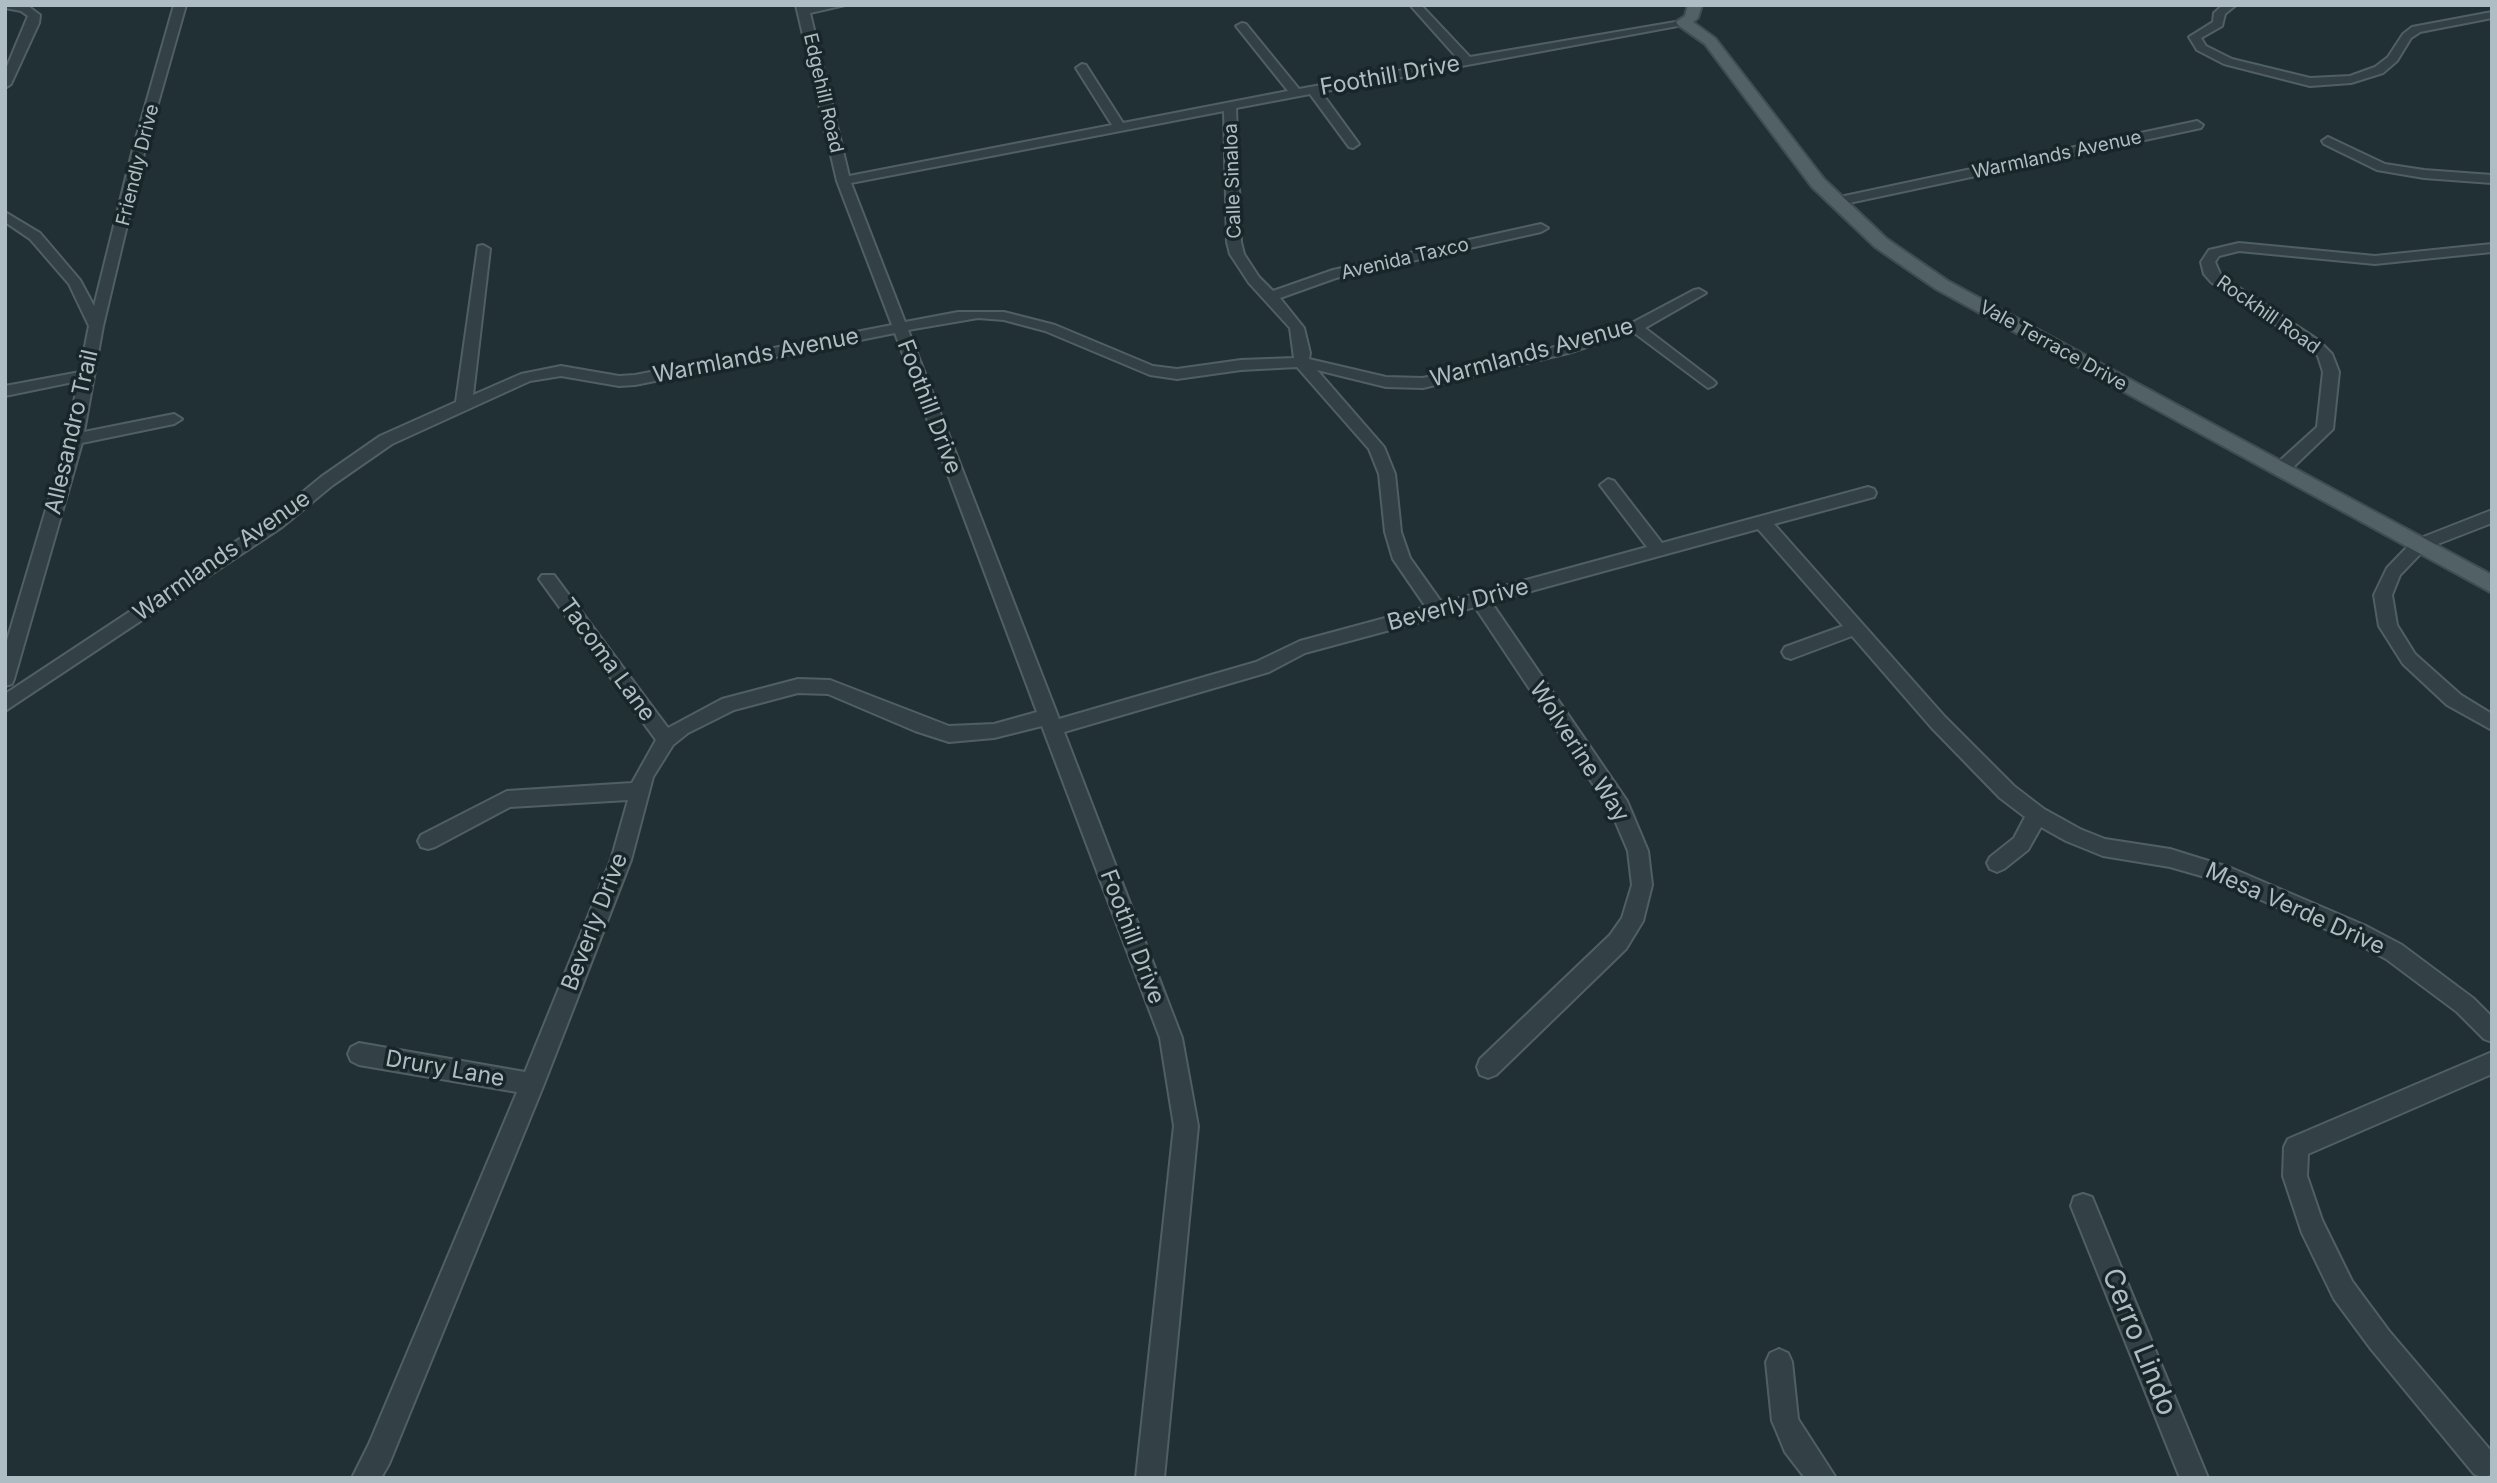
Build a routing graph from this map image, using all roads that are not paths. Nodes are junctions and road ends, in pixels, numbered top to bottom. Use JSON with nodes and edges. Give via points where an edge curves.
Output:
{"nodes":[{"id":1,"x":5,"y":5,"type":"edge"},
{"id":2,"x":180,"y":5,"type":"edge"},
{"id":3,"x":840,"y":5,"type":"edge"},
{"id":4,"x":1415,"y":5,"type":"edge"},
{"id":5,"x":1695,"y":5,"type":"edge"},
{"id":6,"x":2231,"y":5,"type":"edge"},
{"id":7,"x":803,"y":8,"type":"edge"},
{"id":8,"x":2492,"y":15,"type":"edge"},
{"id":9,"x":1683,"y":22,"type":"junction"},
{"id":10,"x":1242,"y":26,"type":"dead end"},
{"id":11,"x":1468,"y":62,"type":"junction"},
{"id":12,"x":1082,"y":68,"type":"dead end"},
{"id":13,"x":5,"y":84,"type":"edge"},
{"id":14,"x":1313,"y":90,"type":"junction"},
{"id":15,"x":1296,"y":93,"type":"junction"},
{"id":16,"x":1230,"y":105,"type":"junction"},
{"id":17,"x":2197,"y":125,"type":"dead end"},
{"id":18,"x":1120,"y":128,"type":"junction"},
{"id":19,"x":2328,"y":141,"type":"dead end"},
{"id":20,"x":1353,"y":144,"type":"dead end"},
{"id":21,"x":2492,"y":179,"type":"edge"},
{"id":22,"x":844,"y":181,"type":"junction"},
{"id":23,"x":1835,"y":202,"type":"junction"},
{"id":24,"x":5,"y":216,"type":"edge"},
{"id":25,"x":1541,"y":228,"type":"dead end"},
{"id":26,"x":2492,"y":248,"type":"edge"},
{"id":27,"x":483,"y":249,"type":"dead end"},
{"id":28,"x":1699,"y":293,"type":"dead end"},
{"id":29,"x":1271,"y":297,"type":"junction"},
{"id":30,"x":96,"y":326,"type":"junction"},
{"id":31,"x":1636,"y":327,"type":"junction"},
{"id":32,"x":899,"y":328,"type":"junction"},
{"id":33,"x":1301,"y":362,"type":"junction"},
{"id":34,"x":87,"y":374,"type":"junction"},
{"id":35,"x":1708,"y":383,"type":"dead end"},
{"id":36,"x":5,"y":391,"type":"edge"},
{"id":37,"x":464,"y":404,"type":"junction"},
{"id":38,"x":174,"y":419,"type":"dead end"},
{"id":39,"x":75,"y":439,"type":"junction"},
{"id":40,"x":2280,"y":470,"type":"junction"},
{"id":41,"x":1608,"y":485,"type":"dead end"},
{"id":42,"x":1868,"y":493,"type":"dead end"},
{"id":43,"x":2492,"y":516,"type":"edge"},
{"id":44,"x":1762,"y":522,"type":"junction"},
{"id":45,"x":2419,"y":545,"type":"junction"},
{"id":46,"x":1658,"y":550,"type":"junction"},
{"id":47,"x":548,"y":579,"type":"dead end"},
{"id":48,"x":2492,"y":585,"type":"edge"},
{"id":49,"x":1479,"y":599,"type":"junction"},
{"id":50,"x":1438,"y":611,"type":"junction"},
{"id":51,"x":1856,"y":628,"type":"junction"},
{"id":52,"x":1791,"y":652,"type":"dead end"},
{"id":53,"x":5,"y":678,"type":"edge"},
{"id":54,"x":5,"y":704,"type":"edge"},
{"id":55,"x":1050,"y":722,"type":"junction"},
{"id":56,"x":2492,"y":723,"type":"edge"},
{"id":57,"x":666,"y":740,"type":"junction"},
{"id":58,"x":640,"y":791,"type":"junction"},
{"id":59,"x":2037,"y":815,"type":"junction"},
{"id":60,"x":428,"y":841,"type":"dead end"},
{"id":61,"x":1997,"y":863,"type":"dead end"},
{"id":62,"x":2492,"y":1032,"type":"edge"},
{"id":63,"x":359,"y":1054,"type":"dead end"},
{"id":64,"x":2492,"y":1063,"type":"edge"},
{"id":65,"x":1488,"y":1067,"type":"dead end"},
{"id":66,"x":532,"y":1084,"type":"junction"},
{"id":67,"x":2083,"y":1206,"type":"dead end"},
{"id":68,"x":1779,"y":1362,"type":"dead end"},
{"id":69,"x":2484,"y":1464,"type":"dead end"},
{"id":70,"x":366,"y":1478,"type":"edge"},
{"id":71,"x":1150,"y":1478,"type":"edge"},
{"id":72,"x":1822,"y":1478,"type":"edge"},
{"id":73,"x":2194,"y":1478,"type":"edge"}],
"edges":[{"from":1,"to":13,"type":"street","via":[[34,15]]},
{"from":2,"to":30,"type":"street","name":"Friendly Drive"},
{"from":3,"to":7,"type":"street"},
{"from":4,"to":11,"type":"street"},
{"from":5,"to":9,"type":"main road","via":[[1691,18]]},
{"from":6,"to":8,"type":"street","via":[[2220,13],[2218,24],[2195,37],[2201,48],[2228,62],[2310,82],[2351,79],[2379,70],[2416,29]]},
{"from":7,"to":22,"type":"street","name":"Edgehill Road"},
{"from":9,"to":11,"type":"street","name":"Foothill Drive"},
{"from":9,"to":23,"type":"main road","name":"Vale Terrace Drive","via":[[1710,41]]},
{"from":10,"to":15,"type":"street"},
{"from":11,"to":14,"type":"street","name":"Foothill Drive"},
{"from":12,"to":18,"type":"street"},
{"from":14,"to":15,"type":"street","name":"Foothill Drive"},
{"from":14,"to":20,"type":"street"},
{"from":15,"to":16,"type":"street","name":"Foothill Drive"},
{"from":16,"to":18,"type":"street","name":"Foothill Drive"},
{"from":16,"to":29,"type":"street","name":"Calle Sinaloa","via":[[1234,242],[1254,281]]},
{"from":17,"to":23,"type":"street","name":"Warmlands Avenue"},
{"from":18,"to":22,"type":"street","name":"Foothill Drive"},
{"from":19,"to":21,"type":"street","via":[[2382,167]]},
{"from":22,"to":32,"type":"street","name":"Foothill Drive"},
{"from":23,"to":40,"type":"main road","name":"Vale Terrace Drive","via":[[1881,243],[1942,285]]},
{"from":24,"to":30,"type":"street","name":"Allesandro Trail","via":[[35,236],[75,283]]},
{"from":25,"to":29,"type":"street","name":"Avenida Taxco","via":[[1333,274]]},
{"from":26,"to":40,"type":"street","name":"Rockhill Road","via":[[2375,260],[2239,247],[2214,253],[2208,262],[2211,274],[2313,343],[2325,354],[2331,372],[2325,429]]},
{"from":27,"to":37,"type":"street"},
{"from":28,"to":31,"type":"street","name":"Warmlands Avenue"},
{"from":29,"to":33,"type":"street","name":"Calle Sinaloa","via":[[1297,328]]},
{"from":30,"to":34,"type":"street","name":"Allesandro Trail"},
{"from":31,"to":33,"type":"street","name":"Warmlands Avenue","via":[[1423,383],[1386,382]]},
{"from":31,"to":35,"type":"street"},
{"from":32,"to":33,"type":"street","name":"Warmlands Avenue","via":[[958,316],[1004,316],[1080,339],[1150,370],[1177,374]]},
{"from":32,"to":37,"type":"street","name":"Warmlands Avenue","via":[[635,380],[561,371],[534,375]]},
{"from":32,"to":55,"type":"street","name":"Foothill Drive"},
{"from":33,"to":50,"type":"street","via":[[1376,447],[1387,474],[1402,559]]},
{"from":34,"to":36,"type":"street"},
{"from":34,"to":39,"type":"street","name":"Allesandro Trail"},
{"from":37,"to":54,"type":"street","name":"Warmlands Avenue","via":[[386,440],[276,523]]},
{"from":38,"to":39,"type":"street"},
{"from":39,"to":53,"type":"street","name":"Allesandro Trail"},
{"from":40,"to":45,"type":"main road","name":"Vale Terrace Drive"},
{"from":41,"to":46,"type":"street"},
{"from":42,"to":44,"type":"street","name":"Beverly Drive"},
{"from":43,"to":45,"type":"street"},
{"from":44,"to":46,"type":"street","name":"Beverly Drive"},
{"from":44,"to":51,"type":"street","name":"Mesa Verde Drive"},
{"from":45,"to":48,"type":"main road","name":"Vale Terrace Drive"},
{"from":45,"to":56,"type":"street","via":[[2393,572],[2383,596],[2388,626],[2409,659],[2454,700]]},
{"from":46,"to":49,"type":"street","name":"Beverly Drive"},
{"from":47,"to":57,"type":"street","name":"Tacoma Lane"},
{"from":49,"to":50,"type":"street","name":"Beverly Drive"},
{"from":49,"to":65,"type":"street","name":"Wolverine Way","via":[[1620,807],[1638,850],[1642,885],[1632,921],[1618,942]]},
{"from":50,"to":55,"type":"street","name":"Beverly Drive","via":[[1300,648],[1262,667]]},
{"from":51,"to":52,"type":"street"},
{"from":51,"to":59,"type":"street","name":"Mesa Verde Drive","via":[[2007,792]]},
{"from":55,"to":57,"type":"street","name":"Beverly Drive","via":[[949,734],[830,687],[798,686],[729,704]]},
{"from":55,"to":71,"type":"street","name":"Foothill Drive","via":[[1171,1038],[1186,1126]]},
{"from":57,"to":58,"type":"street","name":"Beverly Drive"},
{"from":58,"to":60,"type":"street","via":[[507,799]]},
{"from":58,"to":66,"type":"street","name":"Beverly Drive","via":[[621,860]]},
{"from":59,"to":61,"type":"street","via":[[2021,844]]},
{"from":59,"to":62,"type":"street","name":"Mesa Verde Drive","via":[[2103,847],[2169,858],[2224,874],[2358,933],[2394,952],[2465,1005]]},
{"from":63,"to":66,"type":"street","name":"Drury Lane"},
{"from":64,"to":69,"type":"street","via":[[2296,1147],[2295,1176],[2311,1224],[2343,1290]]},
{"from":66,"to":70,"type":"street","name":"Beverly Drive"},
{"from":67,"to":73,"type":"street","name":"Cerro Lindo"},
{"from":68,"to":72,"type":"street","via":[[1785,1421],[1794,1442]]}]}
